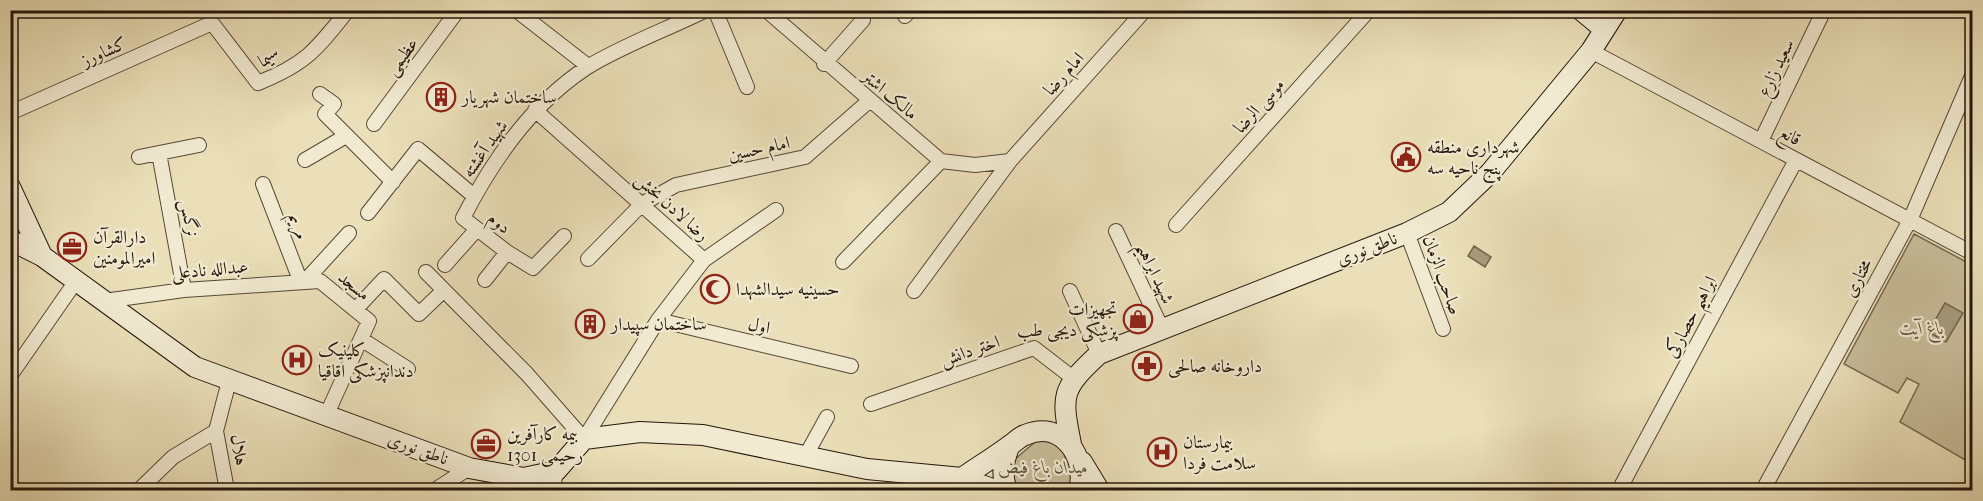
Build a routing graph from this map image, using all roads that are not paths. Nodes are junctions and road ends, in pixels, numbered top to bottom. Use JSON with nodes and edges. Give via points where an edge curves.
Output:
{"nodes":[{"id":1,"x":348,"y":10,"type":"edge"},
{"id":2,"x":458,"y":10,"type":"edge"},
{"id":3,"x":516,"y":10,"type":"edge"},
{"id":4,"x":706,"y":10,"type":"edge"},
{"id":5,"x":715,"y":10,"type":"edge"},
{"id":6,"x":766,"y":10,"type":"edge"},
{"id":7,"x":1145,"y":10,"type":"edge"},
{"id":8,"x":1369,"y":10,"type":"edge"},
{"id":9,"x":1581,"y":10,"type":"edge"},
{"id":10,"x":1617,"y":10,"type":"edge"},
{"id":11,"x":1824,"y":10,"type":"edge"},
{"id":12,"x":863,"y":20,"type":"dead end"},
{"id":13,"x":212,"y":23,"type":"joint"},
{"id":14,"x":1604,"y":29,"type":"junction"},
{"id":15,"x":1591,"y":51,"type":"junction"},
{"id":16,"x":824,"y":64,"type":"junction"},
{"id":17,"x":588,"y":66,"type":"junction"},
{"id":18,"x":1972,"y":76,"type":"edge"},
{"id":19,"x":747,"y":87,"type":"dead end"},
{"id":20,"x":320,"y":94,"type":"dead end"},
{"id":21,"x":869,"y":101,"type":"junction"},
{"id":22,"x":535,"y":110,"type":"junction"},
{"id":23,"x":10,"y":113,"type":"edge"},
{"id":24,"x":374,"y":124,"type":"dead end"},
{"id":25,"x":346,"y":136,"type":"junction"},
{"id":26,"x":1761,"y":141,"type":"junction"},
{"id":27,"x":199,"y":145,"type":"dead end"},
{"id":28,"x":159,"y":153,"type":"junction"},
{"id":29,"x":139,"y":157,"type":"dead end"},
{"id":30,"x":305,"y":160,"type":"dead end"},
{"id":31,"x":1796,"y":160,"type":"junction"},
{"id":32,"x":941,"y":161,"type":"junction"},
{"id":33,"x":1010,"y":161,"type":"junction"},
{"id":34,"x":393,"y":182,"type":"junction"},
{"id":35,"x":263,"y":184,"type":"dead end"},
{"id":36,"x":10,"y":187,"type":"edge"},
{"id":37,"x":474,"y":196,"type":"junction"},
{"id":38,"x":642,"y":204,"type":"junction"},
{"id":39,"x":776,"y":210,"type":"dead end"},
{"id":40,"x":368,"y":213,"type":"dead end"},
{"id":41,"x":1910,"y":220,"type":"junction"},
{"id":42,"x":1176,"y":225,"type":"dead end"},
{"id":43,"x":477,"y":229,"type":"junction"},
{"id":44,"x":1116,"y":231,"type":"dead end"},
{"id":45,"x":349,"y":233,"type":"dead end"},
{"id":46,"x":1407,"y":233,"type":"junction"},
{"id":47,"x":564,"y":236,"type":"dead end"},
{"id":48,"x":10,"y":240,"type":"edge"},
{"id":49,"x":507,"y":252,"type":"junction"},
{"id":50,"x":1972,"y":253,"type":"edge"},
{"id":51,"x":42,"y":256,"type":"junction"},
{"id":52,"x":588,"y":259,"type":"dead end"},
{"id":53,"x":704,"y":260,"type":"junction"},
{"id":54,"x":843,"y":262,"type":"dead end"},
{"id":55,"x":445,"y":265,"type":"dead end"},
{"id":56,"x":426,"y":272,"type":"dead end"},
{"id":57,"x":308,"y":280,"type":"junction"},
{"id":58,"x":485,"y":280,"type":"dead end"},
{"id":59,"x":76,"y":281,"type":"junction"},
{"id":60,"x":184,"y":290,"type":"junction"},
{"id":61,"x":444,"y":290,"type":"junction"},
{"id":62,"x":914,"y":291,"type":"dead end"},
{"id":63,"x":1070,"y":291,"type":"dead end"},
{"id":64,"x":104,"y":301,"type":"junction"},
{"id":65,"x":355,"y":310,"type":"junction"},
{"id":66,"x":658,"y":320,"type":"junction"},
{"id":67,"x":1162,"y":329,"type":"junction"},
{"id":68,"x":1443,"y":330,"type":"dead end"},
{"id":69,"x":361,"y":339,"type":"junction"},
{"id":70,"x":1099,"y":354,"type":"junction"},
{"id":71,"x":851,"y":366,"type":"dead end"},
{"id":72,"x":408,"y":369,"type":"dead end"},
{"id":73,"x":10,"y":376,"type":"edge"},
{"id":74,"x":1073,"y":378,"type":"junction"},
{"id":75,"x":229,"y":381,"type":"junction"},
{"id":76,"x":871,"y":404,"type":"dead end"},
{"id":77,"x":1064,"y":406,"type":"junction"},
{"id":78,"x":326,"y":416,"type":"junction"},
{"id":79,"x":827,"y":417,"type":"dead end"},
{"id":80,"x":216,"y":431,"type":"junction"},
{"id":81,"x":584,"y":439,"type":"junction"},
{"id":82,"x":1017,"y":441,"type":"junction"},
{"id":83,"x":1075,"y":451,"type":"junction"},
{"id":84,"x":805,"y":457,"type":"junction"},
{"id":85,"x":469,"y":468,"type":"junction"},
{"id":86,"x":962,"y":478,"type":"junction"},
{"id":87,"x":555,"y":481,"type":"edge"},
{"id":88,"x":139,"y":490,"type":"edge"},
{"id":89,"x":227,"y":490,"type":"edge"},
{"id":90,"x":435,"y":490,"type":"edge"},
{"id":91,"x":995,"y":490,"type":"edge"},
{"id":92,"x":1007,"y":490,"type":"edge"},
{"id":93,"x":1079,"y":490,"type":"edge"},
{"id":94,"x":1099,"y":490,"type":"edge"},
{"id":95,"x":1619,"y":490,"type":"edge"},
{"id":96,"x":1763,"y":490,"type":"edge"}],
"edges":[{"from":1,"to":13,"type":"street","name":"سیما","via":[[313,54],[284,73],[258,83]]},
{"from":2,"to":24,"type":"street","name":"عظیمی"},
{"from":3,"to":17,"type":"street"},
{"from":4,"to":17,"type":"street","name":"شهید آغشته"},
{"from":5,"to":19,"type":"street"},
{"from":6,"to":16,"type":"street","name":"مالک اشتر"},
{"from":7,"to":33,"type":"street","name":"امام رضا"},
{"from":8,"to":42,"type":"street","name":"موسی الرضا"},
{"from":9,"to":14,"type":"street"},
{"from":10,"to":14,"type":"street","name":"ناطق نوری"},
{"from":11,"to":26,"type":"street","name":"سعید زارع"},
{"from":12,"to":16,"type":"street"},
{"from":13,"to":23,"type":"street","name":"کشاورز"},
{"from":14,"to":15,"type":"street","name":"ناطق نوری"},
{"from":15,"to":26,"type":"street","name":"قانع"},
{"from":15,"to":46,"type":"street","name":"ناطق نوری","via":[[1490,173],[1449,212]]},
{"from":16,"to":21,"type":"street","name":"مالک اشتر"},
{"from":17,"to":22,"type":"street","name":"شهید آغشته"},
{"from":18,"to":41,"type":"street","name":"مختاری"},
{"from":20,"to":25,"type":"street","via":[[334,104],[325,114]]},
{"from":21,"to":32,"type":"street","name":"مالک اشتر"},
{"from":21,"to":38,"type":"street","name":"امام حسین","via":[[805,157],[676,185]]},
{"from":22,"to":37,"type":"street","name":"شهید آغشته"},
{"from":22,"to":38,"type":"street","name":"رضا لادن بخش"},
{"from":25,"to":30,"type":"street"},
{"from":25,"to":34,"type":"street"},
{"from":26,"to":31,"type":"street","name":"قانع"},
{"from":27,"to":28,"type":"street"},
{"from":28,"to":29,"type":"street"},
{"from":28,"to":60,"type":"street","name":"نرگس"},
{"from":31,"to":41,"type":"street","name":"قانع"},
{"from":31,"to":95,"type":"street","name":"ابراهیم حصارکی"},
{"from":32,"to":33,"type":"street","via":[[975,165]]},
{"from":32,"to":54,"type":"street"},
{"from":33,"to":62,"type":"street","name":"امام رضا"},
{"from":34,"to":37,"type":"street","via":[[418,149]]},
{"from":34,"to":40,"type":"street"},
{"from":35,"to":57,"type":"street","name":"مریم"},
{"from":36,"to":51,"type":"street"},
{"from":37,"to":43,"type":"street","name":"دوم","via":[[463,218]]},
{"from":38,"to":52,"type":"street","name":"امام حسین"},
{"from":38,"to":53,"type":"street","name":"رضا لادن بخش"},
{"from":39,"to":53,"type":"street"},
{"from":41,"to":50,"type":"street","name":"قانع"},
{"from":41,"to":96,"type":"street","name":"مختاری"},
{"from":43,"to":49,"type":"street","name":"دوم"},
{"from":43,"to":55,"type":"street"},
{"from":44,"to":67,"type":"street","name":"شهید ابراهیم"},
{"from":45,"to":57,"type":"street"},
{"from":46,"to":67,"type":"street","name":"ناطق نوری"},
{"from":46,"to":68,"type":"street","name":"صاحب الزمان"},
{"from":47,"to":49,"type":"street","name":"دوم","via":[[533,268]]},
{"from":48,"to":51,"type":"street","name":"ناطق نوری"},
{"from":49,"to":58,"type":"street"},
{"from":51,"to":59,"type":"street","name":"ناطق نوری"},
{"from":53,"to":66,"type":"street","name":"رضا لادن بخش"},
{"from":56,"to":61,"type":"street"},
{"from":57,"to":60,"type":"street","name":"عبدالله نادعلی"},
{"from":57,"to":65,"type":"street","name":"مسجد"},
{"from":59,"to":64,"type":"street","name":"ناطق نوری"},
{"from":59,"to":73,"type":"street"},
{"from":60,"to":64,"type":"street","name":"عبدالله نادعلی"},
{"from":61,"to":65,"type":"street","via":[[419,314],[384,279]]},
{"from":61,"to":81,"type":"street"},
{"from":63,"to":70,"type":"street"},
{"from":64,"to":75,"type":"street","name":"ناطق نوری","via":[[195,367]]},
{"from":65,"to":69,"type":"street","name":"مسجد","via":[[369,321]]},
{"from":66,"to":71,"type":"street","name":"اول"},
{"from":66,"to":81,"type":"street","name":"رضا لادن بخش"},
{"from":67,"to":70,"type":"street","name":"ناطق نوری"},
{"from":69,"to":72,"type":"street"},
{"from":69,"to":78,"type":"street","name":"مسجد"},
{"from":70,"to":74,"type":"street","name":"ناطق نوری"},
{"from":74,"to":76,"type":"street","name":"اختر دانش","via":[[1034,348]]},
{"from":74,"to":77,"type":"street","name":"ناطق نوری"},
{"from":75,"to":78,"type":"street","name":"ناطق نوری"},
{"from":75,"to":80,"type":"street","name":"هلال"},
{"from":77,"to":82,"type":"street"},
{"from":77,"to":83,"type":"street"},
{"from":78,"to":85,"type":"street","name":"ناطق نوری"},
{"from":79,"to":84,"type":"street"},
{"from":80,"to":88,"type":"street","via":[[173,458]]},
{"from":80,"to":89,"type":"street","name":"هلال"},
{"from":81,"to":84,"type":"street","via":[[640,432],[703,435]]},
{"from":81,"to":87,"type":"street","name":"ناطق نوری"},
{"from":82,"to":83,"type":"street","via":[[1041,432],[1058,436]]},
{"from":82,"to":86,"type":"street"},
{"from":82,"to":92,"type":"street","via":[[1003,465]]},
{"from":83,"to":93,"type":"street","via":[[1082,480]]},
{"from":83,"to":94,"type":"street"},
{"from":84,"to":86,"type":"street","via":[[867,470]]},
{"from":85,"to":87,"type":"street","name":"ناطق نوری"},
{"from":85,"to":90,"type":"street"},
{"from":86,"to":91,"type":"street"}]}
